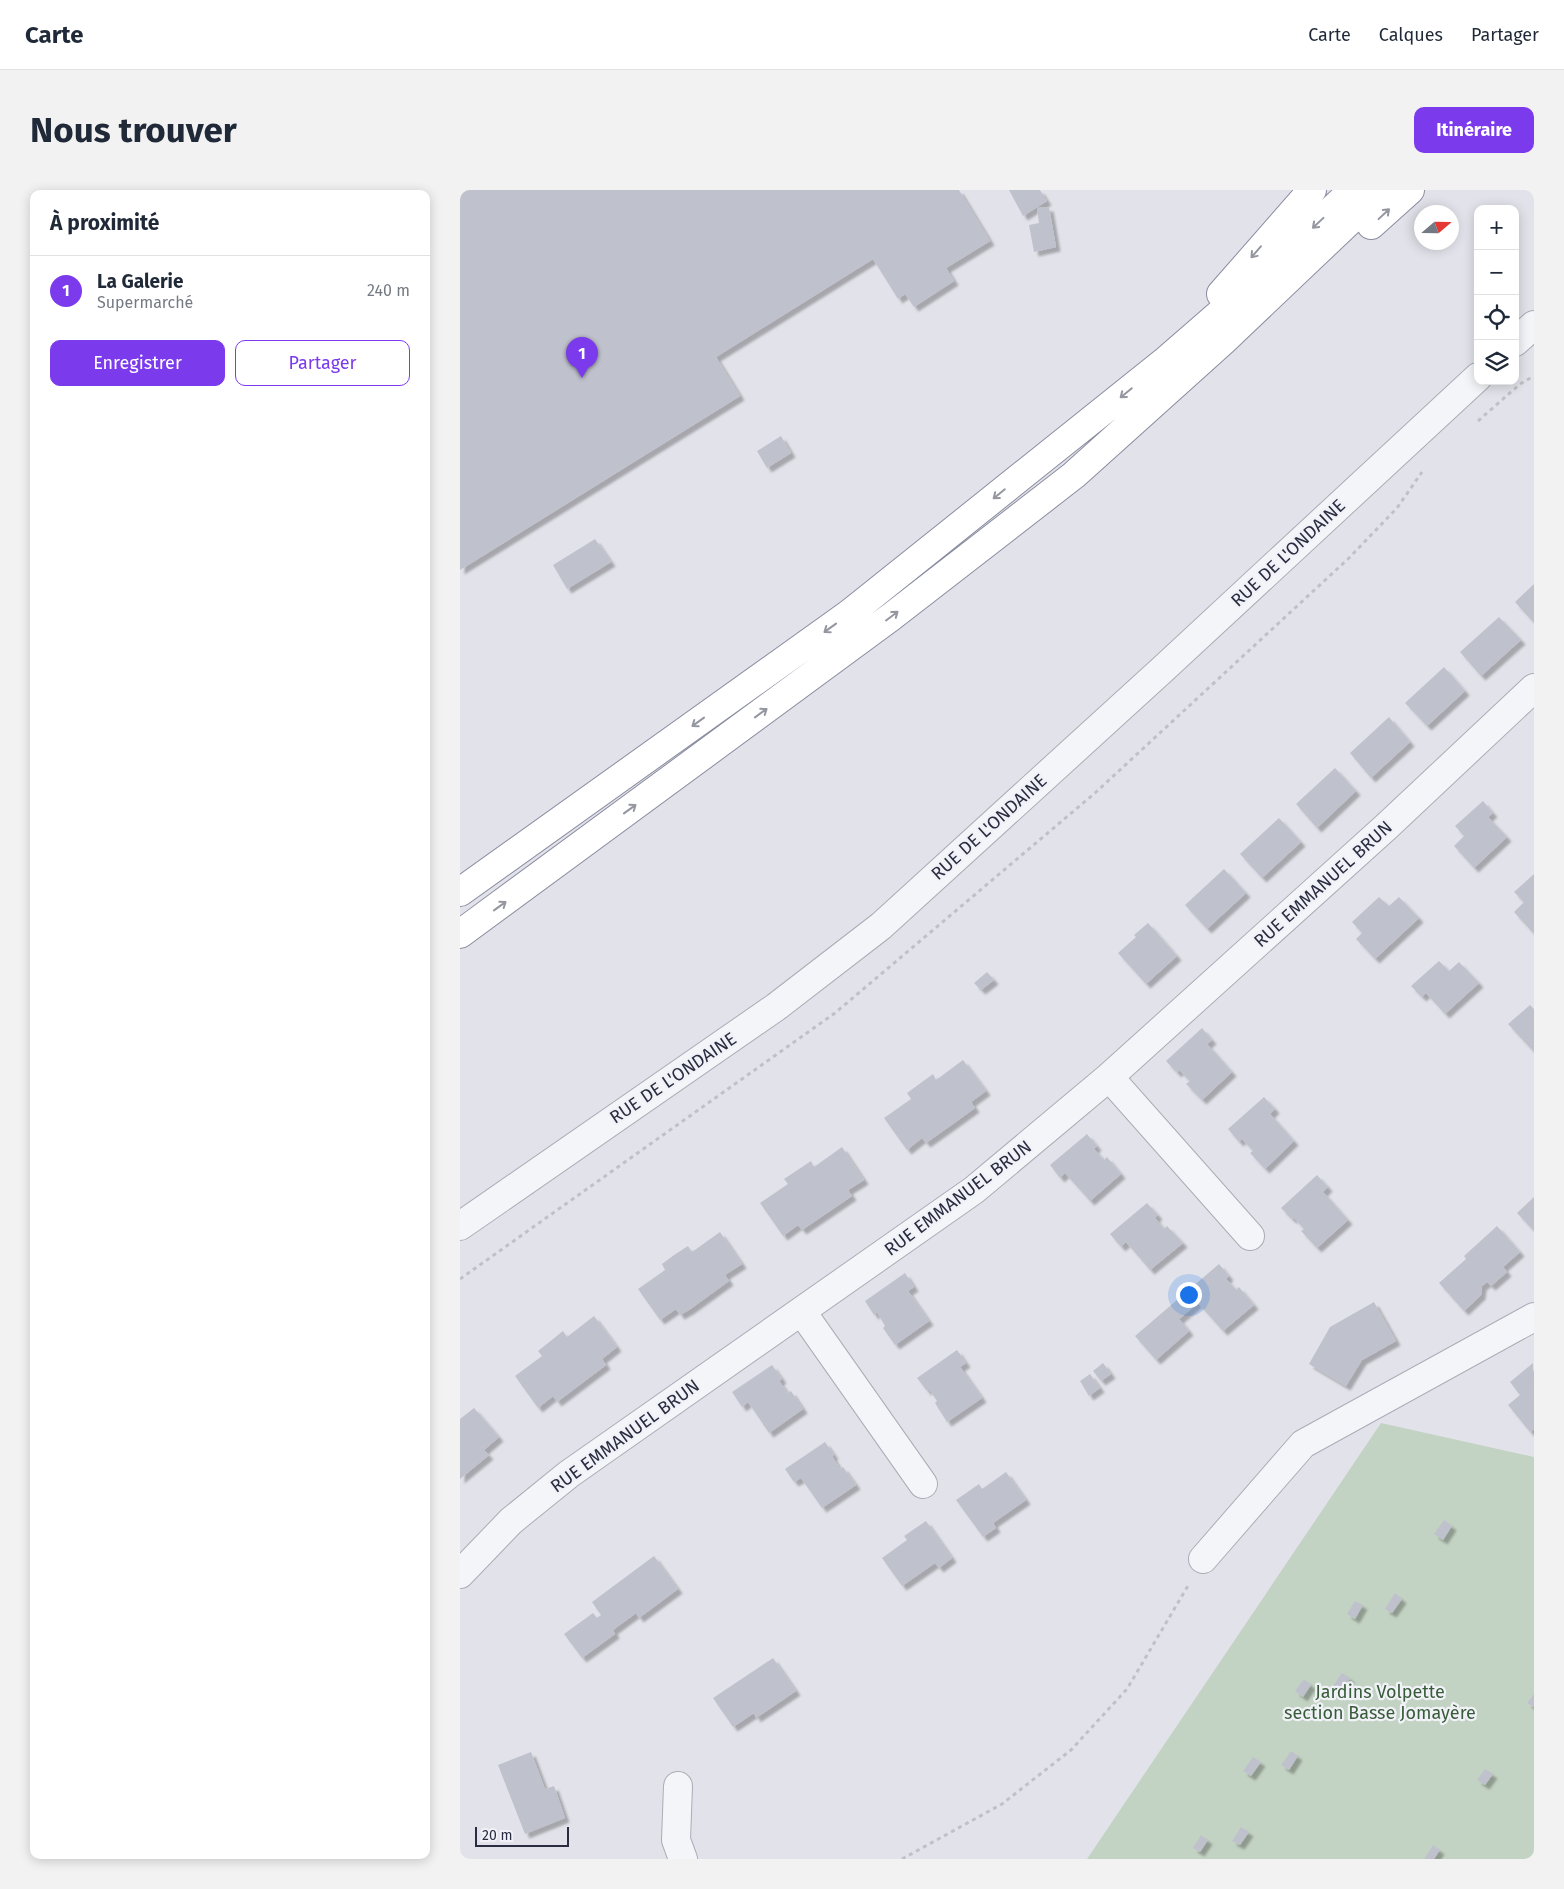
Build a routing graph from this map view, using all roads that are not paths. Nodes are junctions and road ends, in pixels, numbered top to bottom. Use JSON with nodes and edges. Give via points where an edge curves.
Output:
{"nodes":[{"id":1,"x":1312,"y":190,"type":"edge"},
{"id":2,"x":1353,"y":190,"type":"edge"},
{"id":3,"x":1382,"y":190,"type":"edge"},
{"id":4,"x":1410,"y":190,"type":"edge"},
{"id":5,"x":1534,"y":325,"type":"edge"},
{"id":6,"x":1517,"y":340,"type":"edge"},
{"id":7,"x":1223,"y":341,"type":"junction"},
{"id":8,"x":1164,"y":362,"type":"junction"},
{"id":9,"x":1474,"y":381,"type":"edge"},
{"id":10,"x":1534,"y":688,"type":"edge"},
{"id":11,"x":460,"y":892,"type":"edge"},
{"id":12,"x":460,"y":934,"type":"edge"},
{"id":13,"x":1109,"y":1077,"type":"junction"},
{"id":14,"x":460,"y":1226,"type":"edge"},
{"id":15,"x":1250,"y":1236,"type":"dead end"},
{"id":16,"x":802,"y":1312,"type":"junction"},
{"id":17,"x":1534,"y":1317,"type":"edge"},
{"id":18,"x":923,"y":1484,"type":"dead end"},
{"id":19,"x":1203,"y":1559,"type":"road end"},
{"id":20,"x":460,"y":1574,"type":"edge"},
{"id":21,"x":678,"y":1786,"type":"dead end"},
{"id":22,"x":683,"y":1859,"type":"edge"}],
"edges":[{"from":1,"to":8,"type":"highway","one_way":true},
{"from":2,"to":8,"type":"highway","one_way":true,"via":[[1248,289]]},
{"from":3,"to":7,"type":"highway"},
{"from":7,"to":4,"type":"highway","one_way":true,"via":[[1292,298]]},
{"from":5,"to":6,"type":"street"},
{"from":12,"to":7,"type":"highway","one_way":true,"via":[[891,617],[1074,475]]},
{"from":8,"to":11,"type":"highway","one_way":true,"via":[[849,614]]},
{"from":9,"to":14,"type":"street","name":"RUE DE L'ONDAINE","via":[[881,926],[776,1007]]},
{"from":10,"to":13,"type":"street","name":"RUE EMMANUEL BRUN","via":[[1386,828]]},
{"from":13,"to":15,"type":"street"},
{"from":13,"to":16,"type":"street","name":"RUE EMMANUEL BRUN","via":[[974,1190]]},
{"from":16,"to":18,"type":"street"},
{"from":16,"to":20,"type":"street","name":"RUE EMMANUEL BRUN","via":[[569,1474],[511,1521]]},
{"from":17,"to":19,"type":"street","via":[[1303,1444]]},
{"from":21,"to":22,"type":"street","via":[[676,1840]]}]}
